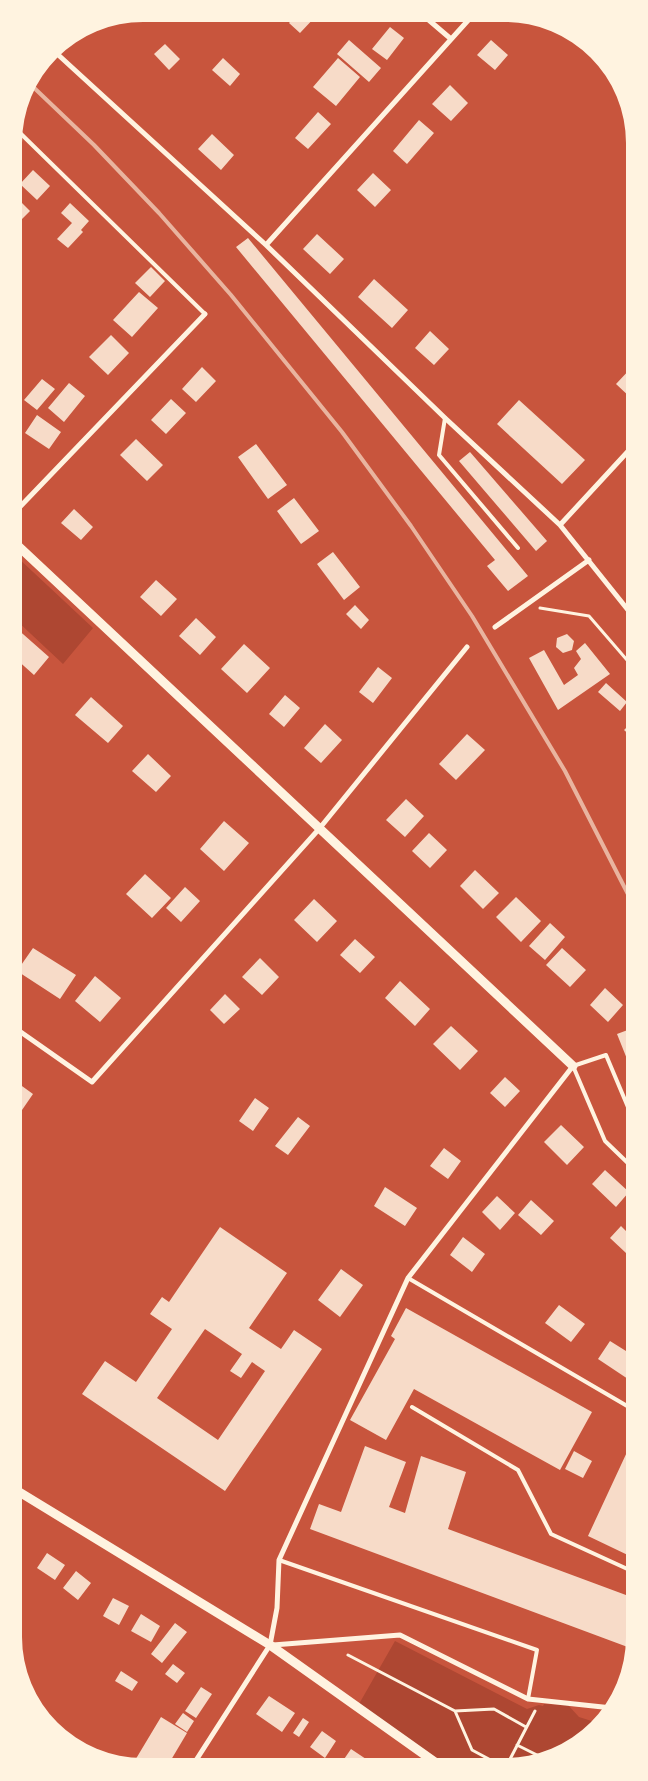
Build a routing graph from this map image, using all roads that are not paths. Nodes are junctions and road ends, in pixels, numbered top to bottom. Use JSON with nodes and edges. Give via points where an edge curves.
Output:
{"nodes":[{"id":1,"x":431,"y":22,"type":"edge"},
{"id":2,"x":467,"y":22,"type":"edge"},
{"id":3,"x":451,"y":40,"type":"junction"},
{"id":4,"x":60,"y":56,"type":"edge"},
{"id":5,"x":23,"y":136,"type":"edge"},
{"id":6,"x":266,"y":245,"type":"junction"},
{"id":7,"x":205,"y":314,"type":"joint"},
{"id":8,"x":445,"y":418,"type":"junction"},
{"id":9,"x":626,"y":454,"type":"edge"},
{"id":10,"x":23,"y":504,"type":"edge"},
{"id":11,"x":560,"y":525,"type":"junction"},
{"id":12,"x":518,"y":548,"type":"dead end"},
{"id":13,"x":23,"y":550,"type":"edge"},
{"id":14,"x":589,"y":560,"type":"junction"},
{"id":15,"x":626,"y":607,"type":"edge"},
{"id":16,"x":495,"y":627,"type":"dead end"},
{"id":17,"x":467,"y":647,"type":"dead end"},
{"id":18,"x":318,"y":829,"type":"junction"},
{"id":19,"x":22,"y":1033,"type":"edge"},
{"id":20,"x":573,"y":1066,"type":"junction"},
{"id":21,"x":625,"y":1100,"type":"edge"},
{"id":22,"x":625,"y":1161,"type":"edge"},
{"id":23,"x":408,"y":1278,"type":"junction"},
{"id":24,"x":625,"y":1405,"type":"edge"},
{"id":25,"x":412,"y":1407,"type":"dead end"},
{"id":26,"x":22,"y":1494,"type":"edge"},
{"id":27,"x":279,"y":1560,"type":"junction"},
{"id":28,"x":625,"y":1568,"type":"edge"},
{"id":29,"x":270,"y":1645,"type":"junction"},
{"id":30,"x":528,"y":1699,"type":"junction"},
{"id":31,"x":603,"y":1707,"type":"edge"},
{"id":32,"x":197,"y":1758,"type":"edge"},
{"id":33,"x":428,"y":1758,"type":"edge"}],
"edges":[{"from":1,"to":3,"type":"street"},
{"from":2,"to":3,"type":"street"},
{"from":3,"to":6,"type":"street"},
{"from":4,"to":6,"type":"street"},
{"from":5,"to":7,"type":"lane"},
{"from":6,"to":8,"type":"street"},
{"from":7,"to":10,"type":"street"},
{"from":8,"to":11,"type":"street"},
{"from":8,"to":12,"type":"lane","via":[[439,455]]},
{"from":9,"to":11,"type":"street"},
{"from":11,"to":14,"type":"street"},
{"from":13,"to":18,"type":"street"},
{"from":14,"to":15,"type":"street"},
{"from":14,"to":16,"type":"street"},
{"from":17,"to":18,"type":"street"},
{"from":18,"to":19,"type":"street","via":[[92,1082]]},
{"from":18,"to":20,"type":"street"},
{"from":20,"to":21,"type":"lane","via":[[606,1054]]},
{"from":20,"to":22,"type":"lane","via":[[605,1141]]},
{"from":20,"to":23,"type":"street"},
{"from":23,"to":24,"type":"lane"},
{"from":23,"to":27,"type":"street"},
{"from":25,"to":28,"type":"lane","via":[[518,1470],[550,1534]]},
{"from":26,"to":29,"type":"street"},
{"from":27,"to":29,"type":"street","via":[[277,1608]]},
{"from":27,"to":30,"type":"lane","via":[[537,1650]]},
{"from":29,"to":30,"type":"street","via":[[400,1635]]},
{"from":29,"to":32,"type":"street"},
{"from":29,"to":33,"type":"street"},
{"from":30,"to":31,"type":"street"}]}
